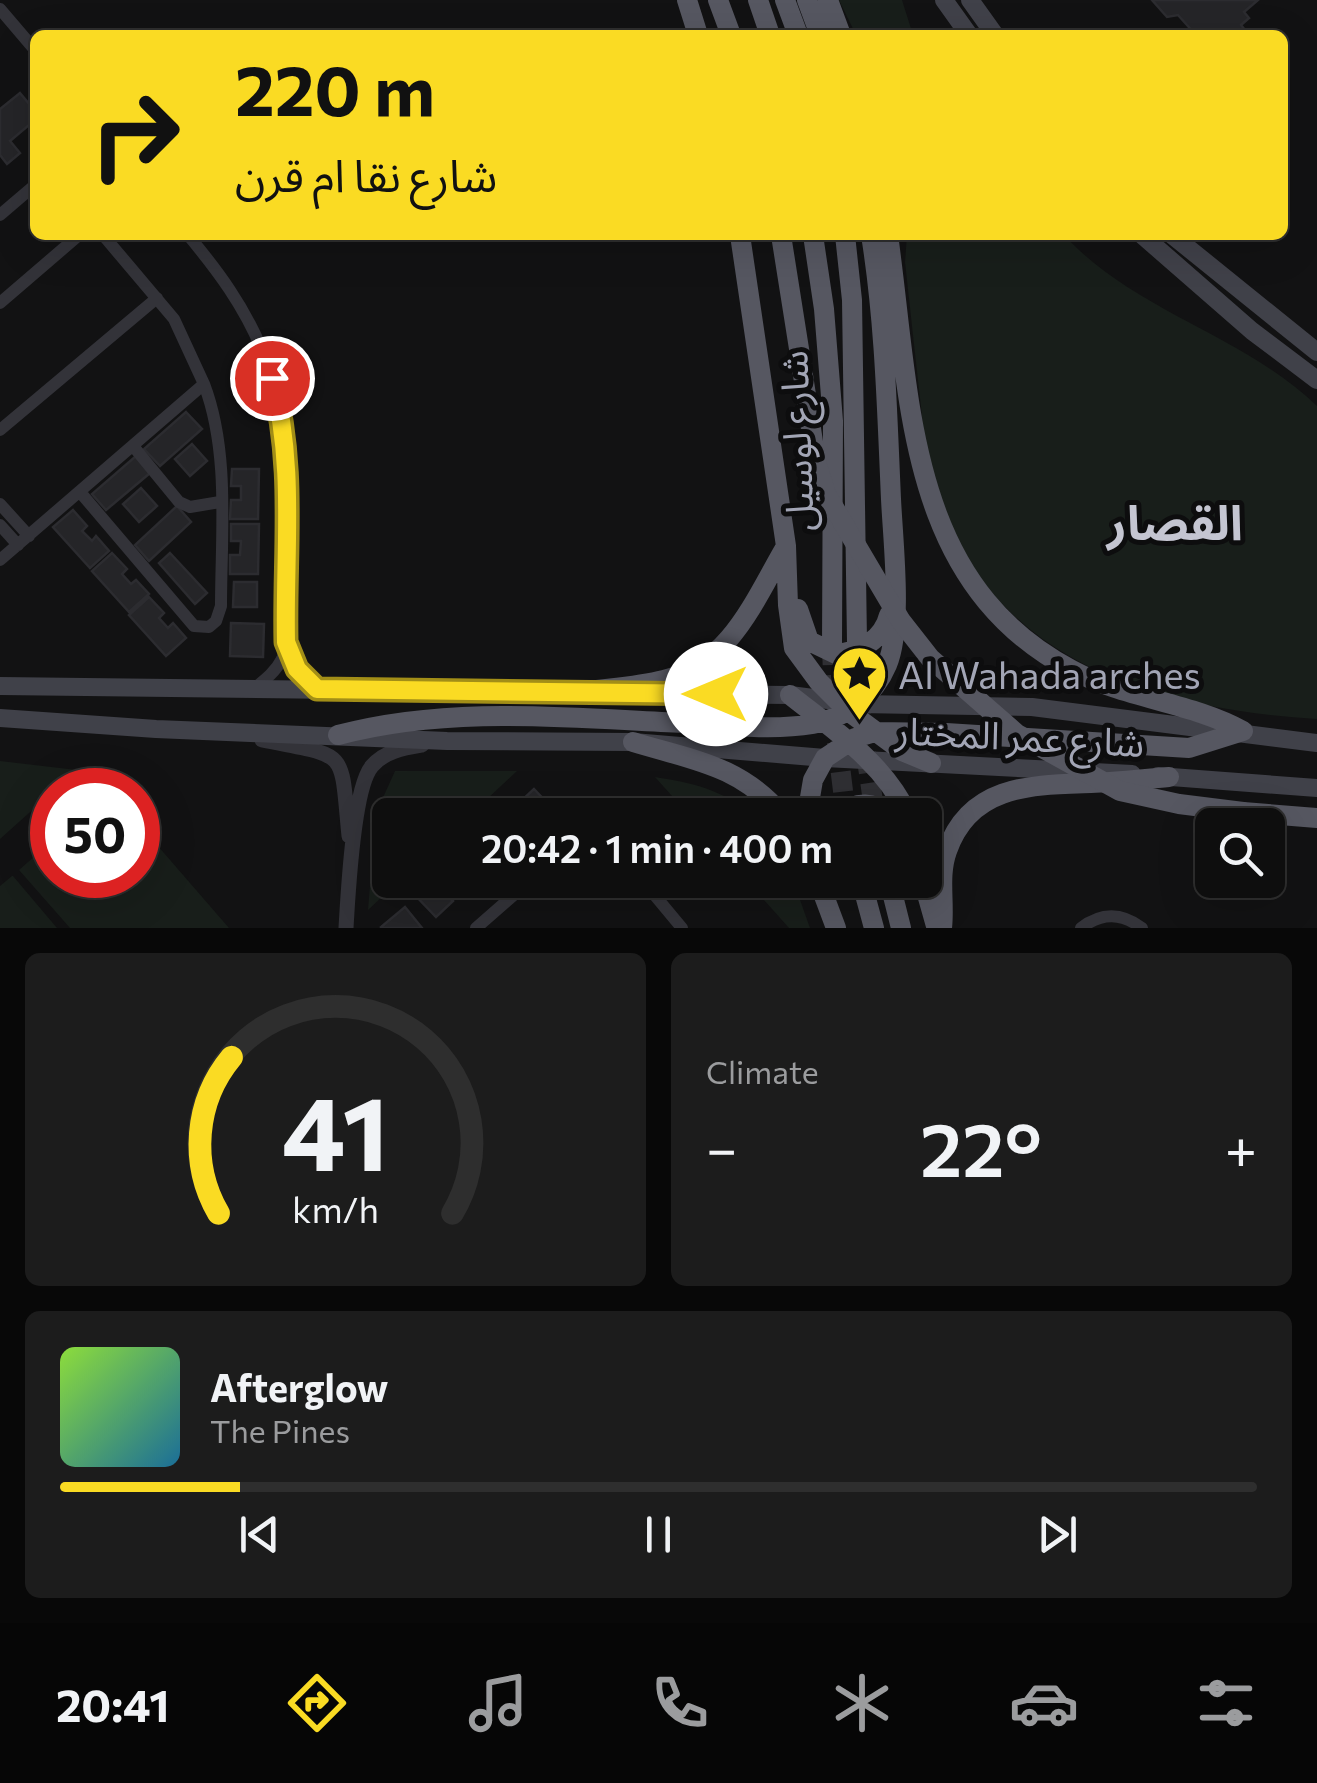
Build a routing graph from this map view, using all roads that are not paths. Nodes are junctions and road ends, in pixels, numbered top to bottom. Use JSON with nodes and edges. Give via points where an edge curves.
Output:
{"nodes":[{"id":1,"x":687,"y":0,"type":"edge"},
{"id":2,"x":718,"y":0,"type":"edge"},
{"id":3,"x":758,"y":0,"type":"edge"},
{"id":4,"x":784,"y":0,"type":"edge"},
{"id":5,"x":807,"y":0,"type":"edge"},
{"id":6,"x":828,"y":0,"type":"edge"},
{"id":7,"x":944,"y":0,"type":"edge"},
{"id":8,"x":970,"y":0,"type":"edge"},
{"id":9,"x":0,"y":9,"type":"edge"},
{"id":10,"x":696,"y":30,"type":"edge"},
{"id":11,"x":730,"y":30,"type":"edge"},
{"id":12,"x":768,"y":30,"type":"edge"},
{"id":13,"x":796,"y":30,"type":"edge"},
{"id":14,"x":818,"y":30,"type":"edge"},
{"id":15,"x":838,"y":30,"type":"edge"},
{"id":16,"x":965,"y":30,"type":"edge"},
{"id":17,"x":991,"y":30,"type":"edge"},
{"id":18,"x":30,"y":44,"type":"edge"},
{"id":19,"x":30,"y":189,"type":"edge"},
{"id":20,"x":0,"y":215,"type":"edge"},
{"id":21,"x":73,"y":240,"type":"edge"},
{"id":22,"x":108,"y":240,"type":"edge"},
{"id":23,"x":192,"y":240,"type":"edge"},
{"id":24,"x":741,"y":240,"type":"edge"},
{"id":25,"x":782,"y":240,"type":"edge"},
{"id":26,"x":814,"y":240,"type":"edge"},
{"id":27,"x":845,"y":240,"type":"edge"},
{"id":28,"x":872,"y":240,"type":"edge"},
{"id":29,"x":889,"y":240,"type":"edge"},
{"id":30,"x":1148,"y":240,"type":"edge"},
{"id":31,"x":1178,"y":240,"type":"edge"},
{"id":32,"x":157,"y":298,"type":"junction"},
{"id":33,"x":0,"y":303,"type":"edge"},
{"id":34,"x":1317,"y":352,"type":"edge"},
{"id":35,"x":1317,"y":380,"type":"edge"},
{"id":36,"x":204,"y":384,"type":"junction"},
{"id":37,"x":0,"y":430,"type":"edge"},
{"id":38,"x":132,"y":446,"type":"junction"},
{"id":39,"x":80,"y":492,"type":"junction"},
{"id":40,"x":220,"y":502,"type":"junction"},
{"id":41,"x":0,"y":504,"type":"edge"},
{"id":42,"x":0,"y":525,"type":"edge"},
{"id":43,"x":23,"y":540,"type":"junction"},
{"id":44,"x":786,"y":546,"type":"junction"},
{"id":45,"x":0,"y":560,"type":"edge"},
{"id":46,"x":787,"y":574,"type":"junction"},
{"id":47,"x":894,"y":598,"type":"junction"},
{"id":48,"x":286,"y":634,"type":"junction"},
{"id":49,"x":857,"y":642,"type":"tunnel mouth"},
{"id":50,"x":832,"y":645,"type":"tunnel mouth"},
{"id":51,"x":0,"y":686,"type":"edge"},
{"id":52,"x":256,"y":687,"type":"junction"},
{"id":53,"x":317,"y":689,"type":"junction"},
{"id":54,"x":580,"y":692,"type":"junction"},
{"id":55,"x":790,"y":695,"type":"junction"},
{"id":56,"x":849,"y":706,"type":"junction"},
{"id":57,"x":0,"y":718,"type":"edge"},
{"id":58,"x":825,"y":720,"type":"junction"},
{"id":59,"x":219,"y":731,"type":"junction"},
{"id":60,"x":1243,"y":731,"type":"junction"},
{"id":61,"x":875,"y":732,"type":"junction"},
{"id":62,"x":338,"y":735,"type":"junction"},
{"id":63,"x":447,"y":740,"type":"junction"},
{"id":64,"x":848,"y":741,"type":"junction"},
{"id":65,"x":1315,"y":741,"type":"edge"},
{"id":66,"x":633,"y":742,"type":"junction"},
{"id":67,"x":824,"y":758,"type":"junction"},
{"id":68,"x":867,"y":759,"type":"junction"},
{"id":69,"x":931,"y":762,"type":"junction"},
{"id":70,"x":1169,"y":777,"type":"junction"},
{"id":71,"x":1317,"y":788,"type":"edge"},
{"id":72,"x":768,"y":798,"type":"edge"},
{"id":73,"x":810,"y":798,"type":"edge"},
{"id":74,"x":898,"y":798,"type":"edge"},
{"id":75,"x":1317,"y":818,"type":"edge"},
{"id":76,"x":351,"y":855,"type":"junction"},
{"id":77,"x":510,"y":898,"type":"edge"},
{"id":78,"x":657,"y":898,"type":"edge"},
{"id":79,"x":826,"y":898,"type":"edge"},
{"id":80,"x":866,"y":898,"type":"edge"},
{"id":81,"x":893,"y":898,"type":"edge"},
{"id":82,"x":929,"y":898,"type":"edge"},
{"id":83,"x":1140,"y":927,"type":"edge"},
{"id":84,"x":346,"y":928,"type":"edge"},
{"id":85,"x":476,"y":928,"type":"edge"},
{"id":86,"x":682,"y":928,"type":"edge"},
{"id":87,"x":836,"y":928,"type":"edge"},
{"id":88,"x":874,"y":928,"type":"edge"},
{"id":89,"x":902,"y":928,"type":"edge"},
{"id":90,"x":939,"y":928,"type":"edge"},
{"id":91,"x":1081,"y":928,"type":"edge"}],
"edges":[{"from":1,"to":10,"type":"highway"},
{"from":2,"to":11,"type":"highway"},
{"from":3,"to":12,"type":"highway"},
{"from":4,"to":13,"type":"highway"},
{"from":5,"to":14,"type":"highway"},
{"from":6,"to":15,"type":"highway"},
{"from":7,"to":16,"type":"main road"},
{"from":8,"to":17,"type":"main road"},
{"from":9,"to":18,"type":"street"},
{"from":19,"to":20,"type":"street"},
{"from":21,"to":33,"type":"street"},
{"from":22,"to":32,"type":"street"},
{"from":23,"to":48,"type":"street","via":[[247,316],[282,412],[290,521]]},
{"from":24,"to":44,"type":"highway"},
{"from":25,"to":75,"type":"highway","bridge":true,"via":[[826,494],[930,658],[1017,734],[1120,790]]},
{"from":26,"to":50,"type":"highway","name":"شارع لوسيل","via":[[833,421]]},
{"from":27,"to":49,"type":"highway","name":"شارع لوسيل","via":[[852,300]]},
{"from":28,"to":47,"type":"highway","via":[[885,373]]},
{"from":29,"to":60,"type":"highway","via":[[918,456],[928,496],[960,565],[1017,634],[1049,657],[1119,691],[1217,717]]},
{"from":30,"to":35,"type":"main road"},
{"from":31,"to":34,"type":"main road"},
{"from":32,"to":36,"type":"street"},
{"from":32,"to":37,"type":"street"},
{"from":36,"to":38,"type":"street"},
{"from":36,"to":40,"type":"street"},
{"from":38,"to":39,"type":"street"},
{"from":38,"to":40,"type":"street","via":[[179,502]]},
{"from":39,"to":40,"type":"street","via":[[202,629],[216,620],[220,606]]},
{"from":39,"to":43,"type":"street"},
{"from":41,"to":43,"type":"street"},
{"from":42,"to":43,"type":"street"},
{"from":43,"to":45,"type":"street"},
{"from":44,"to":46,"type":"highway"},
{"from":44,"to":54,"type":"highway","via":[[752,611],[710,658],[662,681]]},
{"from":46,"to":47,"type":"highway","via":[[809,641],[836,654],[869,645],[887,624]]},
{"from":46,"to":56,"type":"highway","via":[[794,648]]},
{"from":47,"to":56,"type":"highway","via":[[886,665]]},
{"from":48,"to":52,"type":"street","via":[[284,655]]},
{"from":48,"to":53,"type":"street","via":[[293,663]]},
{"from":51,"to":52,"type":"main road","name":"شارع عمر المختار"},
{"from":52,"to":53,"type":"main road","name":"شارع عمر المختار"},
{"from":53,"to":54,"type":"main road","name":"شارع عمر المختار"},
{"from":54,"to":55,"type":"main road","name":"شارع عمر المختار"},
{"from":55,"to":56,"type":"main road","name":"شارع عمر المختار"},
{"from":55,"to":58,"type":"highway"},
{"from":56,"to":58,"type":"highway"},
{"from":56,"to":60,"type":"main road","name":"شارع عمر المختار","via":[[1032,707]]},
{"from":56,"to":61,"type":"highway"},
{"from":57,"to":59,"type":"main road","name":"شارع عمر المختار"},
{"from":58,"to":62,"type":"highway","via":[[746,726],[434,717]]},
{"from":58,"to":64,"type":"highway"},
{"from":59,"to":62,"type":"main road","name":"شارع عمر المختار"},
{"from":59,"to":76,"type":"street","via":[[328,754],[345,775]]},
{"from":60,"to":61,"type":"highway","via":[[1190,748]]},
{"from":60,"to":65,"type":"main road","name":"شارع عمر المختار"},
{"from":61,"to":64,"type":"highway"},
{"from":61,"to":69,"type":"highway"},
{"from":62,"to":63,"type":"main road","name":"شارع عمر المختار"},
{"from":63,"to":66,"type":"main road","name":"شارع عمر المختار"},
{"from":63,"to":76,"type":"street","via":[[398,749],[372,764]]},
{"from":64,"to":67,"type":"highway"},
{"from":64,"to":68,"type":"highway"},
{"from":66,"to":67,"type":"main road","name":"شارع عمر المختار"},
{"from":66,"to":72,"type":"highway","via":[[740,776]]},
{"from":67,"to":68,"type":"main road","name":"شارع عمر المختار"},
{"from":67,"to":73,"type":"highway"},
{"from":68,"to":69,"type":"main road","name":"شارع عمر المختار"},
{"from":68,"to":74,"type":"highway"},
{"from":69,"to":70,"type":"main road","name":"شارع عمر المختار"},
{"from":70,"to":71,"type":"main road","name":"شارع عمر المختار"},
{"from":70,"to":90,"type":"highway","via":[[1042,784],[1000,793],[964,822],[948,849]]},
{"from":76,"to":84,"type":"street"},
{"from":77,"to":85,"type":"street"},
{"from":78,"to":86,"type":"street"},
{"from":79,"to":87,"type":"highway"},
{"from":80,"to":88,"type":"highway"},
{"from":81,"to":89,"type":"highway"},
{"from":82,"to":90,"type":"highway"},
{"from":83,"to":91,"type":"street","via":[[1110,916]]}]}
